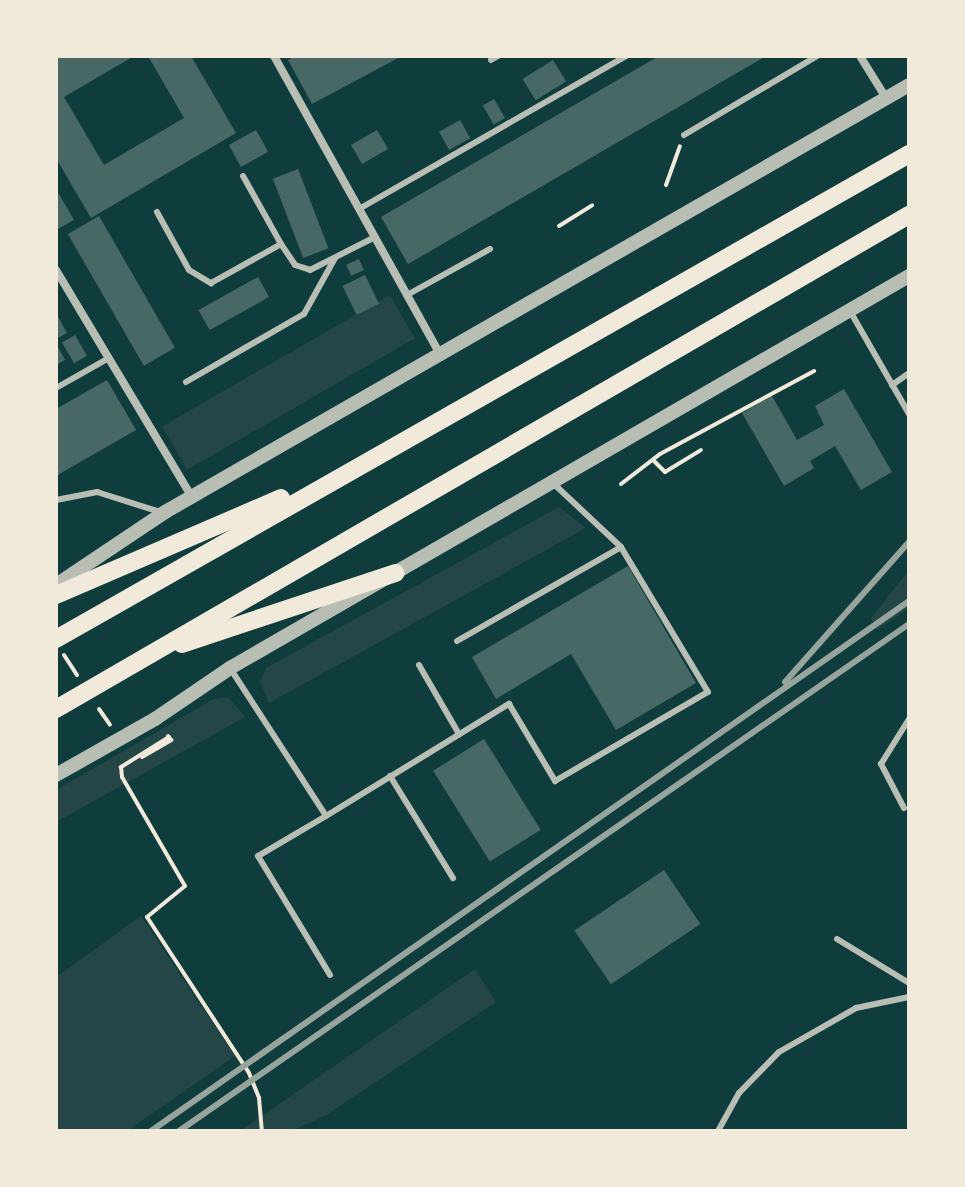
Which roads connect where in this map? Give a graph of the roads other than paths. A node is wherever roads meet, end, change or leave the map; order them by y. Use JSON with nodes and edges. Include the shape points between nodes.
{"nodes":[{"id":1,"x":274,"y":56,"type":"edge"},
{"id":2,"x":498,"y":56,"type":"edge"},
{"id":3,"x":626,"y":56,"type":"edge"},
{"id":4,"x":817,"y":56,"type":"edge"},
{"id":5,"x":860,"y":56,"type":"edge"},
{"id":6,"x":491,"y":60,"type":"dead end"},
{"id":7,"x":909,"y":85,"type":"edge"},
{"id":8,"x":886,"y":98,"type":"junction"},
{"id":9,"x":684,"y":135,"type":"road end"},
{"id":10,"x":909,"y":154,"type":"edge"},
{"id":11,"x":243,"y":176,"type":"dead end"},
{"id":12,"x":359,"y":209,"type":"junction"},
{"id":13,"x":157,"y":212,"type":"dead end"},
{"id":14,"x":909,"y":215,"type":"edge"},
{"id":15,"x":375,"y":237,"type":"junction"},
{"id":16,"x":281,"y":244,"type":"junction"},
{"id":17,"x":490,"y":249,"type":"dead end"},
{"id":18,"x":335,"y":258,"type":"junction"},
{"id":19,"x":58,"y":276,"type":"edge"},
{"id":20,"x":909,"y":276,"type":"edge"},
{"id":21,"x":407,"y":295,"type":"junction"},
{"id":22,"x":850,"y":311,"type":"junction"},
{"id":23,"x":440,"y":354,"type":"junction"},
{"id":24,"x":109,"y":358,"type":"junction"},
{"id":25,"x":909,"y":373,"type":"edge"},
{"id":26,"x":186,"y":382,"type":"dead end"},
{"id":27,"x":892,"y":385,"type":"junction"},
{"id":28,"x":56,"y":388,"type":"edge"},
{"id":29,"x":909,"y":414,"type":"edge"},
{"id":30,"x":357,"y":465,"type":"junction"},
{"id":31,"x":554,"y":483,"type":"junction"},
{"id":32,"x":192,"y":497,"type":"junction"},
{"id":33,"x":56,"y":500,"type":"edge"},
{"id":34,"x":165,"y":512,"type":"junction"},
{"id":35,"x":621,"y":547,"type":"junction"},
{"id":36,"x":395,"y":573,"type":"junction"},
{"id":37,"x":56,"y":585,"type":"edge"},
{"id":38,"x":56,"y":595,"type":"edge"},
{"id":39,"x":56,"y":639,"type":"edge"},
{"id":40,"x":457,"y":641,"type":"dead end"},
{"id":41,"x":146,"y":657,"type":"junction"},
{"id":42,"x":419,"y":665,"type":"dead end"},
{"id":43,"x":230,"y":668,"type":"junction"},
{"id":44,"x":56,"y":709,"type":"edge"},
{"id":45,"x":909,"y":719,"type":"edge"},
{"id":46,"x":459,"y":734,"type":"junction"},
{"id":47,"x":56,"y":775,"type":"edge"},
{"id":48,"x":390,"y":776,"type":"junction"},
{"id":49,"x":904,"y":808,"type":"dead end"},
{"id":50,"x":326,"y":816,"type":"junction"},
{"id":51,"x":453,"y":878,"type":"dead end"},
{"id":52,"x":837,"y":939,"type":"dead end"},
{"id":53,"x":330,"y":975,"type":"dead end"},
{"id":54,"x":909,"y":983,"type":"edge"},
{"id":55,"x":909,"y":997,"type":"edge"},
{"id":56,"x":718,"y":1131,"type":"edge"}],
"edges":[{"from":1,"to":12,"type":"street"},
{"from":2,"to":6,"type":"lane"},
{"from":3,"to":12,"type":"lane"},
{"from":4,"to":9,"type":"lane"},
{"from":5,"to":8,"type":"street"},
{"from":7,"to":8,"type":"street"},
{"from":8,"to":23,"type":"street"},
{"from":10,"to":30,"type":"highway"},
{"from":11,"to":16,"type":"lane"},
{"from":12,"to":15,"type":"street"},
{"from":13,"to":16,"type":"lane","via":[[189,270],[211,283]]},
{"from":14,"to":41,"type":"highway"},
{"from":15,"to":18,"type":"lane"},
{"from":15,"to":21,"type":"street"},
{"from":16,"to":18,"type":"lane","via":[[295,265],[310,270]]},
{"from":17,"to":21,"type":"lane"},
{"from":18,"to":26,"type":"lane","via":[[304,314]]},
{"from":19,"to":24,"type":"street"},
{"from":20,"to":22,"type":"street"},
{"from":21,"to":23,"type":"street"},
{"from":22,"to":27,"type":"lane"},
{"from":22,"to":31,"type":"street"},
{"from":23,"to":32,"type":"street"},
{"from":24,"to":28,"type":"lane"},
{"from":24,"to":32,"type":"street"},
{"from":25,"to":27,"type":"lane"},
{"from":27,"to":29,"type":"lane"},
{"from":30,"to":38,"type":"highway"},
{"from":30,"to":39,"type":"highway"},
{"from":31,"to":35,"type":"lane"},
{"from":31,"to":36,"type":"street"},
{"from":32,"to":34,"type":"street"},
{"from":33,"to":34,"type":"lane","via":[[97,492]]},
{"from":34,"to":37,"type":"street"},
{"from":35,"to":40,"type":"lane"},
{"from":35,"to":46,"type":"lane","via":[[708,692],[555,781],[509,704]]},
{"from":36,"to":41,"type":"highway"},
{"from":36,"to":43,"type":"street"},
{"from":41,"to":44,"type":"highway"},
{"from":42,"to":46,"type":"lane"},
{"from":43,"to":47,"type":"street"},
{"from":43,"to":50,"type":"lane"},
{"from":45,"to":49,"type":"lane","via":[[881,764]]},
{"from":46,"to":48,"type":"lane"},
{"from":48,"to":50,"type":"lane"},
{"from":48,"to":51,"type":"lane"},
{"from":50,"to":53,"type":"lane","via":[[258,856]]},
{"from":52,"to":54,"type":"lane"},
{"from":55,"to":56,"type":"lane","via":[[856,1008],[779,1052],[739,1093]]}]}
